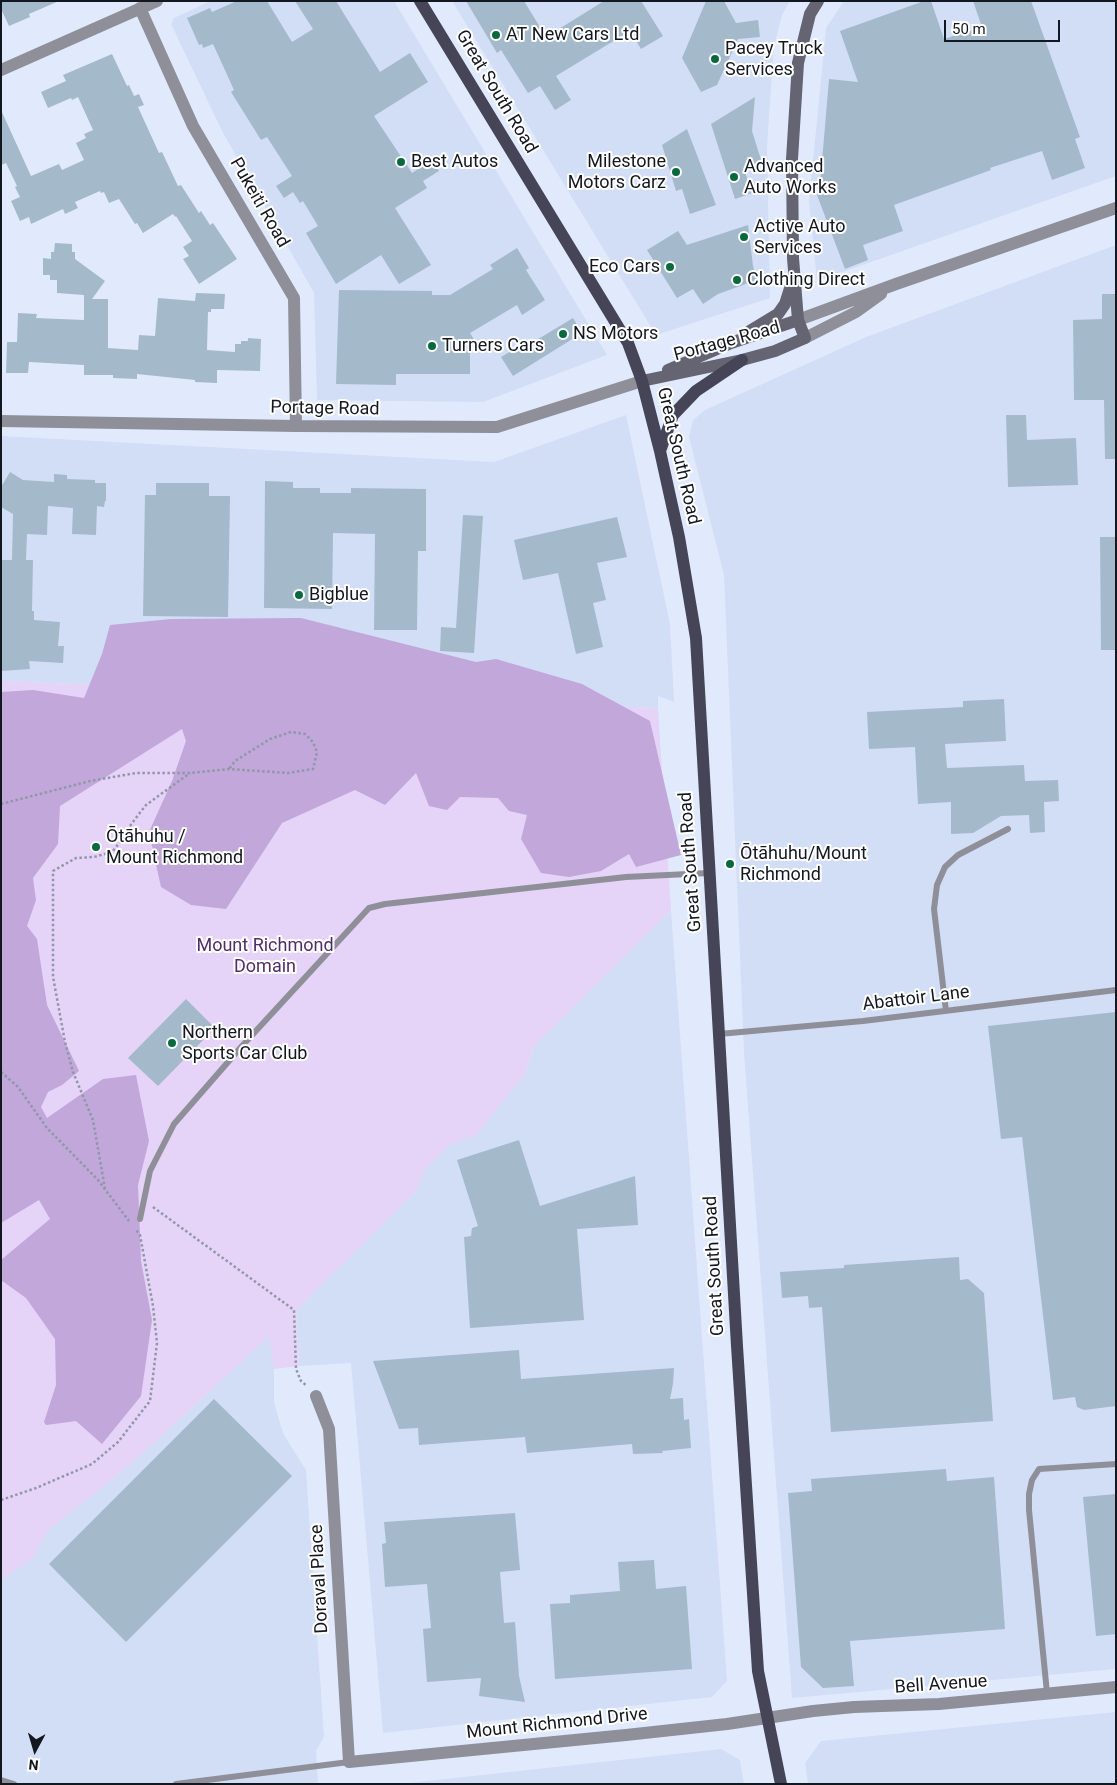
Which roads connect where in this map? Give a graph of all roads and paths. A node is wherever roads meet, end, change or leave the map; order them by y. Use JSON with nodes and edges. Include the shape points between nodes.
{"nodes":[{"id":1,"x":156,"y":1,"type":"edge"},
{"id":2,"x":420,"y":1,"type":"edge"},
{"id":3,"x":818,"y":1,"type":"edge"},
{"id":4,"x":140,"y":8,"type":"junction"},
{"id":5,"x":1,"y":70,"type":"edge"},
{"id":6,"x":1116,"y":208,"type":"edge"},
{"id":7,"x":795,"y":273,"type":"junction"},
{"id":8,"x":896,"y":284,"type":"junction"},
{"id":9,"x":798,"y":320,"type":"junction"},
{"id":10,"x":805,"y":338,"type":"junction"},
{"id":11,"x":731,"y":343,"type":"junction"},
{"id":12,"x":742,"y":360,"type":"junction"},
{"id":13,"x":642,"y":382,"type":"junction"},
{"id":14,"x":1,"y":421,"type":"edge"},
{"id":15,"x":296,"y":426,"type":"junction"},
{"id":16,"x":660,"y":451,"type":"junction"},
{"id":17,"x":229,"y":769,"type":"junction"},
{"id":18,"x":190,"y":773,"type":"junction"},
{"id":19,"x":1,"y":804,"type":"edge"},
{"id":20,"x":1008,"y":829,"type":"dead end"},
{"id":21,"x":709,"y":872,"type":"junction"},
{"id":22,"x":1116,"y":990,"type":"edge"},
{"id":23,"x":946,"y":1011,"type":"junction"},
{"id":24,"x":719,"y":1034,"type":"junction"},
{"id":25,"x":1,"y":1072,"type":"edge"},
{"id":26,"x":105,"y":1190,"type":"junction"},
{"id":27,"x":144,"y":1201,"type":"junction"},
{"id":28,"x":140,"y":1220,"type":"dead end"},
{"id":29,"x":129,"y":1222,"type":"dead end"},
{"id":30,"x":135,"y":1228,"type":"dead end"},
{"id":31,"x":316,"y":1396,"type":"joint"},
{"id":32,"x":1116,"y":1464,"type":"edge"},
{"id":33,"x":1,"y":1500,"type":"edge"},
{"id":34,"x":1116,"y":1686,"type":"edge"},
{"id":35,"x":1047,"y":1694,"type":"junction"},
{"id":36,"x":768,"y":1717,"type":"junction"},
{"id":37,"x":349,"y":1762,"type":"junction"},
{"id":38,"x":1,"y":1780,"type":"edge"},
{"id":39,"x":14,"y":1784,"type":"edge"},
{"id":40,"x":176,"y":1784,"type":"edge"},
{"id":41,"x":781,"y":1784,"type":"edge"}],
"edges":[{"from":1,"to":4,"type":"street"},
{"from":2,"to":13,"type":"main road","name":"Great South Road","via":[[628,343]]},
{"from":3,"to":7,"type":"main road","via":[[810,14],[798,63],[792,187]]},
{"from":4,"to":5,"type":"street"},
{"from":4,"to":15,"type":"street","name":"Pukeiti Road","via":[[193,126],[294,298]]},
{"from":6,"to":8,"type":"street","name":"Portage Road"},
{"from":7,"to":9,"type":"main road"},
{"from":7,"to":11,"type":"main road","via":[[785,304],[778,314]]},
{"from":8,"to":9,"type":"street","name":"Portage Road"},
{"from":8,"to":10,"type":"street","name":"Portage Road","via":[[856,312]]},
{"from":9,"to":10,"type":"main road"},
{"from":9,"to":11,"type":"main road","name":"Portage Road"},
{"from":10,"to":12,"type":"main road","name":"Portage Road"},
{"from":11,"to":13,"type":"main road","name":"Portage Road"},
{"from":12,"to":13,"type":"main road","name":"Portage Road"},
{"from":12,"to":16,"type":"main road","via":[[696,391],[673,415]]},
{"from":13,"to":15,"type":"street","name":"Portage Road","via":[[498,426]]},
{"from":13,"to":16,"type":"main road","name":"Great South Road"},
{"from":14,"to":15,"type":"street","name":"Portage Road"},
{"from":16,"to":21,"type":"main road","name":"Great South Road","via":[[696,638]]},
{"from":17,"to":17,"type":"path","via":[[288,773],[313,769],[318,752],[305,734],[291,732],[270,739],[235,761]]},
{"from":17,"to":18,"type":"path"},
{"from":18,"to":19,"type":"path","via":[[127,774]]},
{"from":18,"to":26,"type":"path","via":[[146,804],[112,852],[76,858],[53,871],[54,977],[73,1072],[93,1120]]},
{"from":20,"to":23,"type":"lane","via":[[958,855],[945,867],[937,885],[934,909]]},
{"from":21,"to":24,"type":"main road","name":"Great South Road"},
{"from":21,"to":27,"type":"lane","via":[[616,878],[369,908],[174,1124],[150,1172]]},
{"from":22,"to":23,"type":"lane","name":"Abattoir Lane"},
{"from":23,"to":24,"type":"lane","name":"Abattoir Lane"},
{"from":24,"to":36,"type":"main road","name":"Great South Road","via":[[758,1671]]},
{"from":25,"to":26,"type":"path","via":[[18,1087],[47,1128]]},
{"from":26,"to":29,"type":"path"},
{"from":27,"to":28,"type":"lane"},
{"from":27,"to":31,"type":"path","via":[[294,1310],[296,1369]]},
{"from":30,"to":33,"type":"path","via":[[140,1235],[157,1343],[150,1401],[118,1442],[92,1464]]},
{"from":31,"to":37,"type":"street","name":"Doraval Place","via":[[329,1429]]},
{"from":32,"to":35,"type":"lane","via":[[1039,1468],[1032,1480],[1029,1510]]},
{"from":34,"to":35,"type":"street","name":"Bell Avenue"},
{"from":35,"to":36,"type":"street","name":"Bell Avenue","via":[[939,1704],[854,1707]]},
{"from":36,"to":37,"type":"street","name":"Mount Richmond Drive","via":[[617,1736]]},
{"from":36,"to":41,"type":"main road","name":"Great South Road"},
{"from":37,"to":40,"type":"lane"},
{"from":38,"to":39,"type":"lane"}]}
